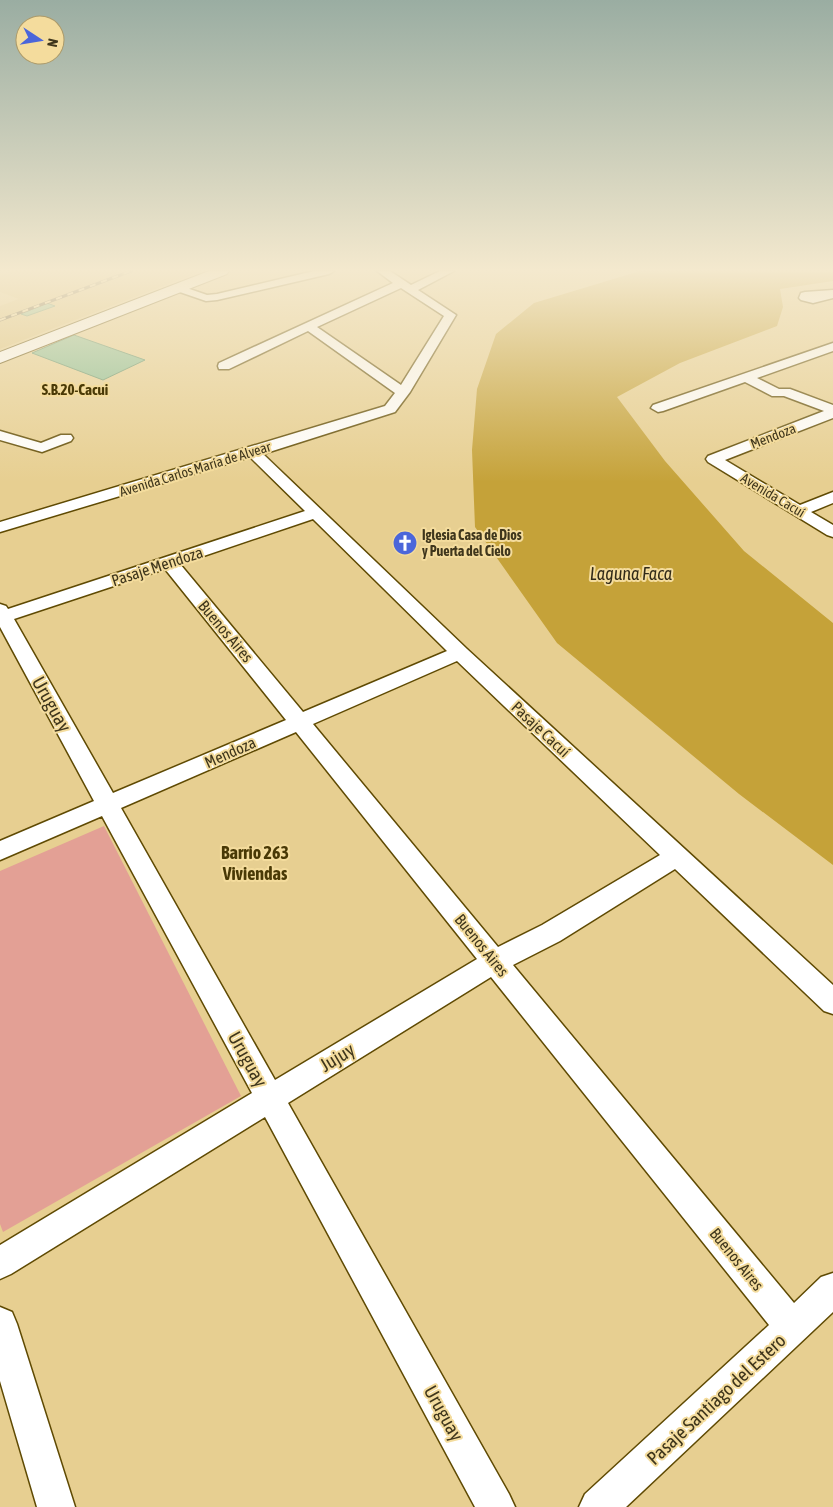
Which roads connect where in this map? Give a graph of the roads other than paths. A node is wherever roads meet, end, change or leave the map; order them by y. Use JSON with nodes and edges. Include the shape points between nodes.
{"nodes":[{"id":1,"x":32,"y":341,"type":"edge"},
{"id":2,"x":36,"y":341,"type":"edge"},
{"id":3,"x":276,"y":341,"type":"edge"},
{"id":4,"x":330,"y":341,"type":"edge"},
{"id":5,"x":434,"y":341,"type":"edge"},
{"id":6,"x":833,"y":347,"type":"edge"},
{"id":7,"x":0,"y":352,"type":"edge"},
{"id":8,"x":0,"y":358,"type":"edge"},
{"id":9,"x":224,"y":366,"type":"dead end"},
{"id":10,"x":745,"y":377,"type":"junction"},
{"id":11,"x":403,"y":392,"type":"junction"},
{"id":12,"x":658,"y":408,"type":"dead end"},
{"id":13,"x":833,"y":411,"type":"edge"},
{"id":14,"x":1,"y":437,"type":"edge"},
{"id":15,"x":66,"y":438,"type":"dead end"},
{"id":16,"x":253,"y":452,"type":"junction"},
{"id":17,"x":713,"y":459,"type":"joint"},
{"id":18,"x":833,"y":497,"type":"edge"},
{"id":19,"x":800,"y":511,"type":"junction"},
{"id":20,"x":315,"y":513,"type":"junction"},
{"id":21,"x":0,"y":527,"type":"edge"},
{"id":22,"x":833,"y":532,"type":"edge"},
{"id":23,"x":169,"y":562,"type":"junction"},
{"id":24,"x":1,"y":615,"type":"edge"},
{"id":25,"x":460,"y":653,"type":"junction"},
{"id":26,"x":301,"y":721,"type":"junction"},
{"id":27,"x":108,"y":806,"type":"junction"},
{"id":28,"x":0,"y":851,"type":"edge"},
{"id":29,"x":677,"y":856,"type":"junction"},
{"id":30,"x":495,"y":961,"type":"junction"},
{"id":31,"x":833,"y":1002,"type":"edge"},
{"id":32,"x":270,"y":1098,"type":"junction"},
{"id":33,"x":0,"y":1263,"type":"edge"},
{"id":34,"x":833,"y":1289,"type":"edge"},
{"id":35,"x":0,"y":1324,"type":"edge"},
{"id":36,"x":793,"y":1328,"type":"junction"},
{"id":37,"x":56,"y":1507,"type":"edge"},
{"id":38,"x":496,"y":1507,"type":"edge"},
{"id":39,"x":598,"y":1507,"type":"edge"}],
"edges":[{"from":1,"to":7,"type":"main road"},
{"from":2,"to":8,"type":"main road"},
{"from":3,"to":9,"type":"street"},
{"from":4,"to":11,"type":"street"},
{"from":5,"to":11,"type":"street"},
{"from":6,"to":10,"type":"street"},
{"from":10,"to":12,"type":"street"},
{"from":10,"to":13,"type":"street","via":[[777,393],[785,392]]},
{"from":11,"to":16,"type":"street","name":"Avenida Carlos María de Alvear","via":[[390,409]]},
{"from":13,"to":17,"type":"street","name":"Mendoza"},
{"from":14,"to":15,"type":"street","via":[[42,448]]},
{"from":16,"to":20,"type":"street","name":"Pasaje Cacuí"},
{"from":16,"to":21,"type":"street","name":"Avenida Carlos María de Alvear"},
{"from":17,"to":19,"type":"street","name":"Avenida Cacuí"},
{"from":18,"to":19,"type":"street"},
{"from":19,"to":22,"type":"street","name":"Avenida Cacuí"},
{"from":20,"to":23,"type":"street","name":"Pasaje Mendoza"},
{"from":20,"to":25,"type":"street","name":"Pasaje Cacuí"},
{"from":23,"to":24,"type":"street","name":"Pasaje Mendoza"},
{"from":23,"to":26,"type":"street","name":"Buenos Aires"},
{"from":24,"to":27,"type":"street","name":"Uruguay"},
{"from":25,"to":26,"type":"street","name":"Mendoza"},
{"from":25,"to":29,"type":"street","name":"Pasaje Cacuí"},
{"from":26,"to":27,"type":"street","name":"Mendoza"},
{"from":26,"to":30,"type":"street","name":"Buenos Aires"},
{"from":27,"to":28,"type":"street","name":"Mendoza"},
{"from":27,"to":32,"type":"street","name":"Uruguay"},
{"from":29,"to":30,"type":"street","name":"Jujuy","via":[[551,933]]},
{"from":29,"to":31,"type":"street","name":"Pasaje Cacuí"},
{"from":30,"to":32,"type":"street","name":"Jujuy"},
{"from":30,"to":36,"type":"street","name":"Buenos Aires"},
{"from":32,"to":33,"type":"street","name":"Jujuy"},
{"from":32,"to":38,"type":"street","name":"Uruguay"},
{"from":34,"to":36,"type":"street","name":"Pasaje Santiago del Estero"},
{"from":35,"to":37,"type":"street"},
{"from":36,"to":39,"type":"street","name":"Pasaje Santiago del Estero"}]}
